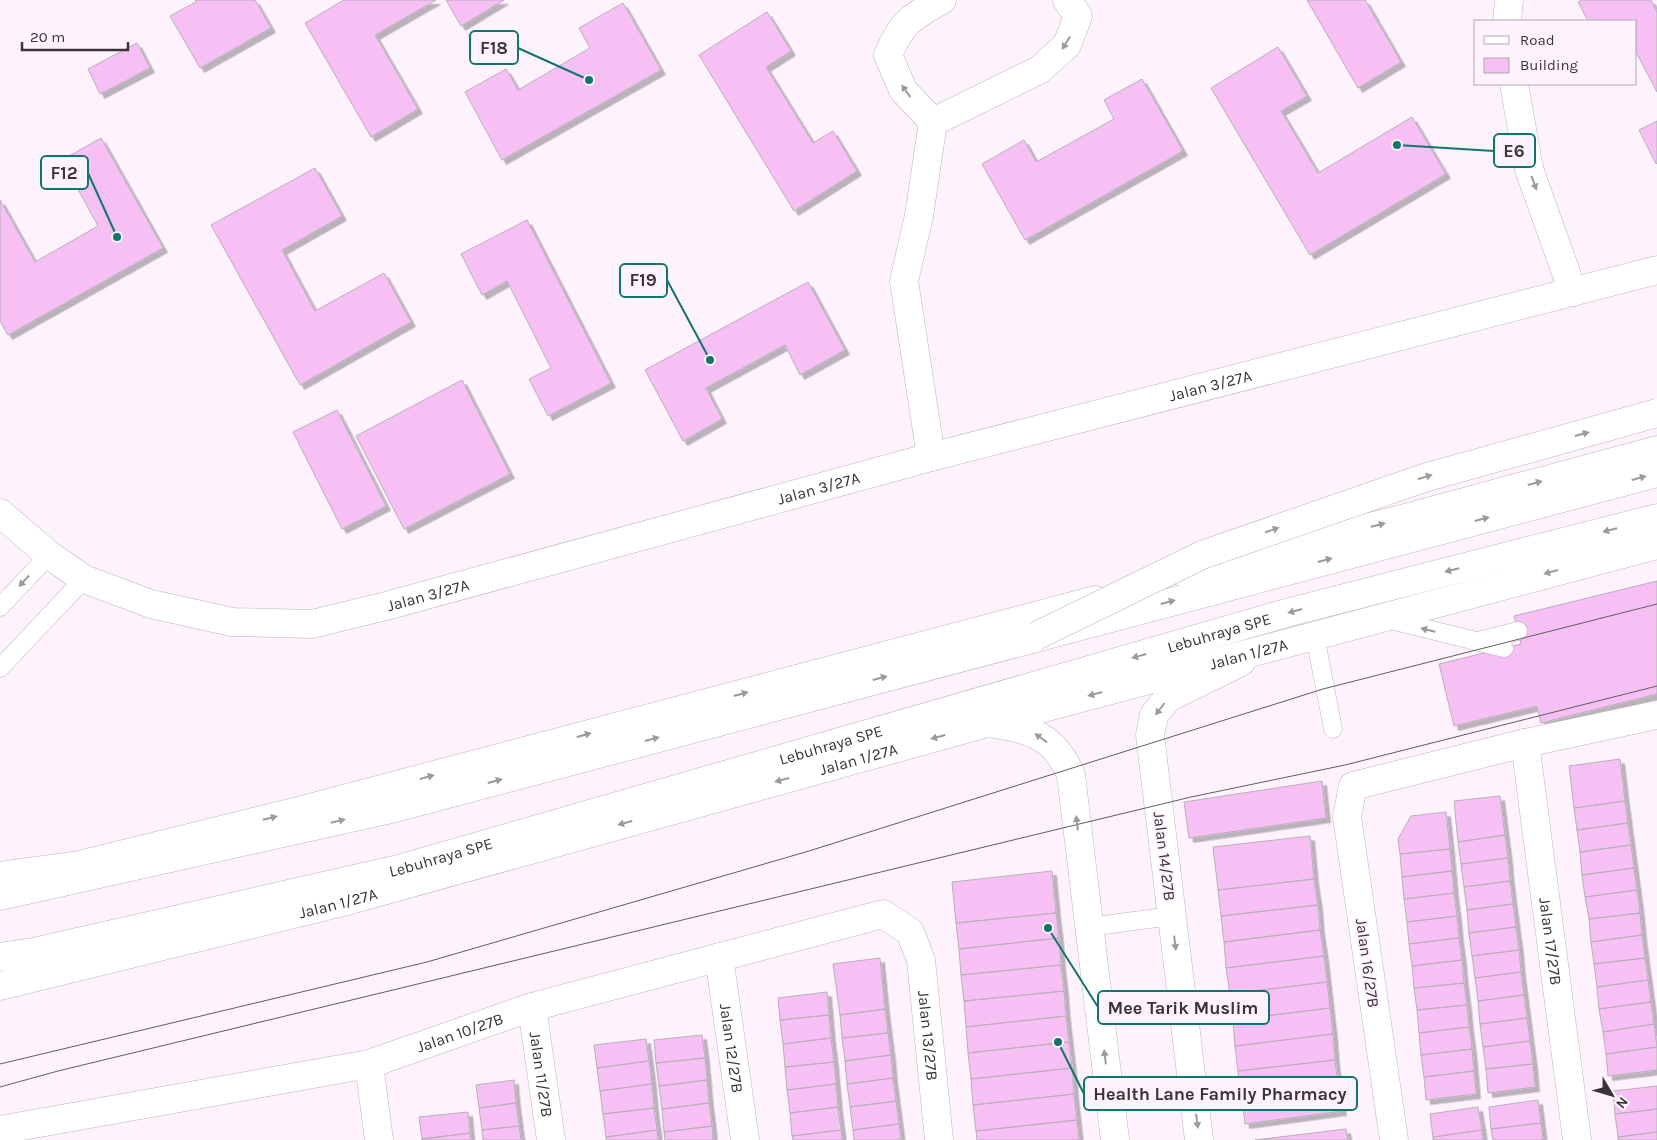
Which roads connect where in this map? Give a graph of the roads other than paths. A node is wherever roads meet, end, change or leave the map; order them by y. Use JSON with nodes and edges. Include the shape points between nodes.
{"nodes":[{"id":1,"x":942,"y":0,"type":"edge"},
{"id":2,"x":1068,"y":0,"type":"edge"},
{"id":3,"x":1509,"y":0,"type":"edge"},
{"id":4,"x":1507,"y":20,"type":"edge"},
{"id":5,"x":1514,"y":85,"type":"edge"},
{"id":6,"x":934,"y":122,"type":"junction"},
{"id":7,"x":1657,"y":270,"type":"edge"},
{"id":8,"x":1573,"y":292,"type":"junction"},
{"id":9,"x":1657,"y":413,"type":"edge"},
{"id":10,"x":931,"y":456,"type":"junction"},
{"id":11,"x":1656,"y":456,"type":"edge"},
{"id":12,"x":0,"y":513,"type":"edge"},
{"id":13,"x":1657,"y":518,"type":"edge"},
{"id":14,"x":1657,"y":545,"type":"edge"},
{"id":15,"x":48,"y":555,"type":"junction"},
{"id":16,"x":84,"y":579,"type":"junction"},
{"id":17,"x":0,"y":607,"type":"edge"},
{"id":18,"x":1379,"y":617,"type":"junction"},
{"id":19,"x":1518,"y":631,"type":"dead end"},
{"id":20,"x":1036,"y":636,"type":"junction"},
{"id":21,"x":1315,"y":636,"type":"junction"},
{"id":22,"x":1475,"y":641,"type":"junction"},
{"id":23,"x":1278,"y":644,"type":"junction"},
{"id":24,"x":1504,"y":648,"type":"dead end"},
{"id":25,"x":0,"y":668,"type":"edge"},
{"id":26,"x":1657,"y":714,"type":"edge"},
{"id":27,"x":987,"y":723,"type":"junction"},
{"id":28,"x":1333,"y":729,"type":"dead end"},
{"id":29,"x":1525,"y":743,"type":"junction"},
{"id":30,"x":0,"y":876,"type":"edge"},
{"id":31,"x":0,"y":896,"type":"edge"},
{"id":32,"x":1172,"y":916,"type":"junction"},
{"id":33,"x":1090,"y":926,"type":"junction"},
{"id":34,"x":910,"y":932,"type":"joint"},
{"id":35,"x":0,"y":957,"type":"edge"},
{"id":36,"x":719,"y":958,"type":"junction"},
{"id":37,"x":0,"y":986,"type":"edge"},
{"id":38,"x":532,"y":1007,"type":"junction"},
{"id":39,"x":369,"y":1064,"type":"junction"},
{"id":40,"x":0,"y":1130,"type":"edge"},
{"id":41,"x":379,"y":1140,"type":"edge"},
{"id":42,"x":551,"y":1140,"type":"edge"},
{"id":43,"x":745,"y":1140,"type":"edge"},
{"id":44,"x":939,"y":1140,"type":"edge"},
{"id":45,"x":1115,"y":1140,"type":"edge"},
{"id":46,"x":1199,"y":1140,"type":"edge"},
{"id":47,"x":1394,"y":1140,"type":"edge"},
{"id":48,"x":1577,"y":1140,"type":"edge"}],
"edges":[{"from":6,"to":1,"type":"main road","one_way":true,"via":[[903,90],[888,55],[898,31],[914,16]]},
{"from":2,"to":6,"type":"main road","one_way":true,"via":[[1078,16],[1067,46],[1039,70]]},
{"from":3,"to":4,"type":"main road"},
{"from":5,"to":8,"type":"main road","one_way":true,"via":[[1529,169]]},
{"from":6,"to":10,"type":"main road","via":[[919,216],[904,281]]},
{"from":7,"to":8,"type":"main road","name":"Jalan 3/27A"},
{"from":8,"to":10,"type":"main road","name":"Jalan 3/27A"},
{"from":20,"to":9,"type":"main road","one_way":true,"bridge":true,"via":[[1202,554],[1424,478]]},
{"from":10,"to":16,"type":"main road","name":"Jalan 3/27A","via":[[312,624],[232,622],[151,604]]},
{"from":20,"to":11,"type":"main road","one_way":true,"bridge":true},
{"from":30,"to":11,"type":"main road","one_way":true,"via":[[79,865],[302,810],[1145,586],[1189,571]]},
{"from":12,"to":15,"type":"main road","name":"Jalan 3/27A"},
{"from":13,"to":35,"type":"main road","name":"Lebuhraya SPE","one_way":true,"via":[[1290,612],[399,869]]},
{"from":14,"to":18,"type":"main road","name":"Jalan 1/27A","one_way":true},
{"from":15,"to":16,"type":"main road","name":"Jalan 3/27A"},
{"from":15,"to":17,"type":"lane","one_way":true},
{"from":16,"to":25,"type":"lane"},
{"from":18,"to":21,"type":"main road","name":"Jalan 1/27A"},
{"from":22,"to":18,"type":"lane","one_way":true},
{"from":19,"to":22,"type":"lane"},
{"from":31,"to":20,"type":"main road","one_way":true,"via":[[395,808]]},
{"from":21,"to":23,"type":"main road","name":"Jalan 1/27A"},
{"from":21,"to":28,"type":"lane"},
{"from":22,"to":24,"type":"lane"},
{"from":23,"to":27,"type":"main road","name":"Jalan 1/27A","one_way":true},
{"from":23,"to":32,"type":"main road","name":"Jalan 14/27B","one_way":true,"via":[[1168,698],[1154,715],[1150,735]]},
{"from":26,"to":29,"type":"main road"},
{"from":33,"to":27,"type":"main road","one_way":true,"via":[[1071,774],[1064,758],[1040,735],[1023,728]]},
{"from":27,"to":37,"type":"main road","name":"Jalan 1/27A","one_way":true,"via":[[343,902]]},
{"from":29,"to":47,"type":"main road","name":"Jalan 16/27B","via":[[1353,786],[1347,817]]},
{"from":29,"to":48,"type":"main road","name":"Jalan 17/27B"},
{"from":32,"to":33,"type":"lane"},
{"from":32,"to":46,"type":"main road","name":"Jalan 14/27B","one_way":true},
{"from":45,"to":33,"type":"main road","one_way":true},
{"from":34,"to":36,"type":"main road","name":"Jalan 10/27B","via":[[882,914]]},
{"from":34,"to":44,"type":"main road","name":"Jalan 13/27B","via":[[921,960]]},
{"from":36,"to":38,"type":"main road","name":"Jalan 10/27B"},
{"from":36,"to":43,"type":"main road","name":"Jalan 12/27B"},
{"from":38,"to":39,"type":"main road","name":"Jalan 10/27B"},
{"from":38,"to":42,"type":"main road","name":"Jalan 11/27B"},
{"from":39,"to":40,"type":"main road","name":"Jalan 10/27B"},
{"from":39,"to":41,"type":"main road"}]}
